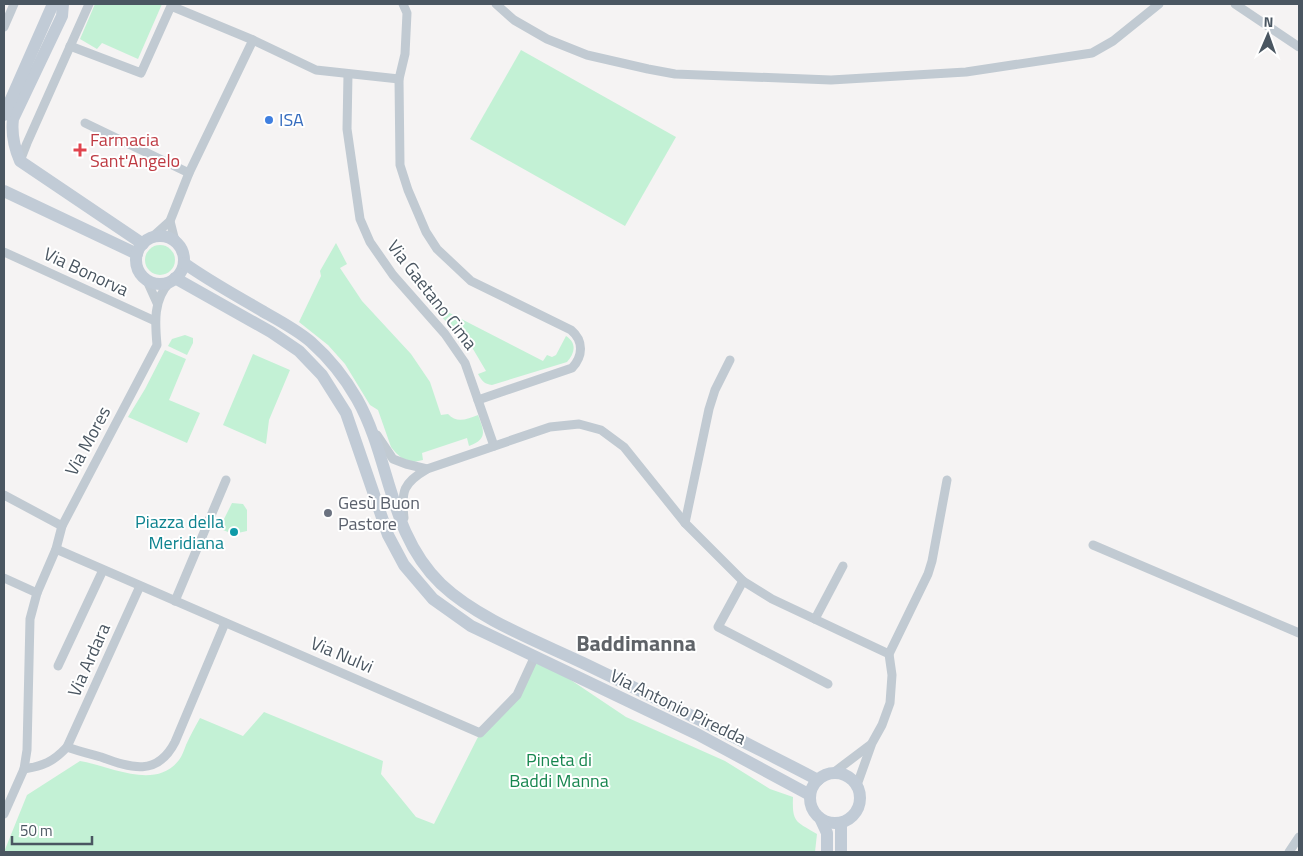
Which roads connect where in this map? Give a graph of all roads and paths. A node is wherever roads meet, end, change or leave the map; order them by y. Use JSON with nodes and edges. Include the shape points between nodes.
{"nodes":[{"id":1,"x":14,"y":4,"type":"edge"},
{"id":2,"x":53,"y":4,"type":"edge"},
{"id":3,"x":63,"y":4,"type":"edge"},
{"id":4,"x":89,"y":4,"type":"edge"},
{"id":5,"x":403,"y":4,"type":"edge"},
{"id":6,"x":496,"y":4,"type":"edge"},
{"id":7,"x":1159,"y":4,"type":"edge"},
{"id":8,"x":1235,"y":4,"type":"edge"},
{"id":9,"x":4,"y":23,"type":"edge"},
{"id":10,"x":253,"y":40,"type":"junction"},
{"id":11,"x":70,"y":46,"type":"junction"},
{"id":12,"x":1299,"y":47,"type":"edge"},
{"id":13,"x":348,"y":74,"type":"junction"},
{"id":14,"x":399,"y":79,"type":"junction"},
{"id":15,"x":4,"y":115,"type":"edge"},
{"id":16,"x":85,"y":122,"type":"dead end"},
{"id":17,"x":20,"y":161,"type":"junction"},
{"id":18,"x":189,"y":173,"type":"junction"},
{"id":19,"x":4,"y":191,"type":"edge"},
{"id":20,"x":170,"y":221,"type":"junction"},
{"id":21,"x":143,"y":246,"type":"junction"},
{"id":22,"x":180,"y":247,"type":"junction"},
{"id":23,"x":4,"y":252,"type":"edge"},
{"id":24,"x":184,"y":263,"type":"junction"},
{"id":25,"x":144,"y":277,"type":"junction"},
{"id":26,"x":173,"y":280,"type":"junction"},
{"id":27,"x":157,"y":303,"type":"junction"},
{"id":28,"x":155,"y":321,"type":"junction"},
{"id":29,"x":730,"y":360,"type":"dead end"},
{"id":30,"x":478,"y":400,"type":"junction"},
{"id":31,"x":367,"y":420,"type":"junction"},
{"id":32,"x":494,"y":446,"type":"junction"},
{"id":33,"x":427,"y":469,"type":"junction"},
{"id":34,"x":226,"y":480,"type":"dead end"},
{"id":35,"x":947,"y":480,"type":"dead end"},
{"id":36,"x":4,"y":495,"type":"edge"},
{"id":37,"x":685,"y":524,"type":"junction"},
{"id":38,"x":62,"y":526,"type":"junction"},
{"id":39,"x":406,"y":535,"type":"junction"},
{"id":40,"x":1093,"y":545,"type":"dead end"},
{"id":41,"x":56,"y":549,"type":"junction"},
{"id":42,"x":842,"y":566,"type":"dead end"},
{"id":43,"x":103,"y":570,"type":"junction"},
{"id":44,"x":4,"y":578,"type":"edge"},
{"id":45,"x":743,"y":581,"type":"junction"},
{"id":46,"x":140,"y":586,"type":"junction"},
{"id":47,"x":37,"y":593,"type":"junction"},
{"id":48,"x":175,"y":601,"type":"junction"},
{"id":49,"x":815,"y":619,"type":"junction"},
{"id":50,"x":225,"y":623,"type":"junction"},
{"id":51,"x":1299,"y":633,"type":"edge"},
{"id":52,"x":889,"y":654,"type":"junction"},
{"id":53,"x":535,"y":656,"type":"junction"},
{"id":54,"x":58,"y":666,"type":"dead end"},
{"id":55,"x":828,"y":684,"type":"dead end"},
{"id":56,"x":872,"y":743,"type":"junction"},
{"id":57,"x":67,"y":747,"type":"junction"},
{"id":58,"x":24,"y":769,"type":"junction"},
{"id":59,"x":833,"y":773,"type":"junction"},
{"id":60,"x":818,"y":780,"type":"junction"},
{"id":61,"x":857,"y":785,"type":"junction"},
{"id":62,"x":810,"y":795,"type":"junction"},
{"id":63,"x":4,"y":814,"type":"edge"},
{"id":64,"x":821,"y":820,"type":"junction"},
{"id":65,"x":841,"y":823,"type":"junction"},
{"id":66,"x":1299,"y":837,"type":"edge"},
{"id":67,"x":827,"y":852,"type":"edge"},
{"id":68,"x":841,"y":852,"type":"edge"},
{"id":69,"x":1289,"y":852,"type":"edge"}],
"edges":[{"from":1,"to":9,"type":"street"},
{"from":2,"to":15,"type":"street"},
{"from":3,"to":17,"type":"street","via":[[62,16],[14,119],[12,132]]},
{"from":4,"to":11,"type":"street"},
{"from":5,"to":14,"type":"street","via":[[407,12],[406,54]]},
{"from":6,"to":7,"type":"street","via":[[514,20],[587,55],[675,74],[831,80],[966,72],[1092,53],[1113,41]]},
{"from":8,"to":12,"type":"street"},
{"from":10,"to":11,"type":"street","via":[[171,6],[141,73]]},
{"from":10,"to":13,"type":"street","via":[[316,70]]},
{"from":10,"to":18,"type":"street"},
{"from":11,"to":17,"type":"street"},
{"from":13,"to":14,"type":"street"},
{"from":13,"to":30,"type":"street","name":"Via Gaetano Cima","via":[[346,129],[360,218],[370,242],[393,275],[465,363]]},
{"from":14,"to":30,"type":"street","via":[[400,165],[415,210],[437,249],[471,281],[571,330],[580,340],[581,353],[572,368]]},
{"from":16,"to":18,"type":"street"},
{"from":17,"to":21,"type":"street"},
{"from":18,"to":20,"type":"street"},
{"from":19,"to":21,"type":"street"},
{"from":20,"to":21,"type":"street"},
{"from":20,"to":22,"type":"street"},
{"from":21,"to":22,"type":"street","via":[[156,237],[169,238]]},
{"from":21,"to":25,"type":"street","via":[[137,267]]},
{"from":22,"to":24,"type":"street"},
{"from":23,"to":28,"type":"street","name":"Via Bonorva"},
{"from":24,"to":26,"type":"street"},
{"from":24,"to":31,"type":"street","name":"Via Antonio Piredda","via":[[311,342],[346,382]]},
{"from":25,"to":26,"type":"street","via":[[156,284]]},
{"from":25,"to":27,"type":"street"},
{"from":26,"to":27,"type":"street","name":"Via Mores"},
{"from":26,"to":53,"type":"street","name":"Via Antonio Piredda","via":[[271,332],[305,357],[322,375],[346,412],[388,535],[404,565],[433,598],[471,626]]},
{"from":27,"to":28,"type":"street","name":"Via Mores"},
{"from":28,"to":38,"type":"street","name":"Via Mores","via":[[157,345]]},
{"from":29,"to":37,"type":"street","via":[[709,409]]},
{"from":30,"to":32,"type":"street","name":"Via Gaetano Cima"},
{"from":31,"to":33,"type":"street","via":[[393,459]]},
{"from":31,"to":39,"type":"street","name":"Via Antonio Piredda"},
{"from":32,"to":33,"type":"street"},
{"from":32,"to":37,"type":"street","via":[[550,428],[579,424],[601,430],[624,447]]},
{"from":33,"to":39,"type":"street","via":[[412,478],[403,491]]},
{"from":34,"to":48,"type":"street"},
{"from":35,"to":52,"type":"street","via":[[928,574]]},
{"from":36,"to":38,"type":"street"},
{"from":37,"to":45,"type":"street"},
{"from":38,"to":41,"type":"street","name":"Via Mores"},
{"from":39,"to":60,"type":"street","name":"Via Antonio Piredda","via":[[422,564],[442,585],[477,612],[686,712]]},
{"from":40,"to":51,"type":"street"},
{"from":41,"to":43,"type":"street","name":"Via Nulvi"},
{"from":41,"to":47,"type":"street","name":"Via Mores"},
{"from":42,"to":49,"type":"street"},
{"from":43,"to":46,"type":"street","name":"Via Nulvi"},
{"from":43,"to":54,"type":"street"},
{"from":44,"to":47,"type":"street"},
{"from":45,"to":49,"type":"street"},
{"from":45,"to":55,"type":"street","via":[[718,627]]},
{"from":46,"to":48,"type":"street","name":"Via Nulvi"},
{"from":46,"to":57,"type":"street","name":"Via Ardara"},
{"from":47,"to":58,"type":"street","name":"Via Mores","via":[[30,619]]},
{"from":48,"to":50,"type":"street","name":"Via Nulvi"},
{"from":49,"to":52,"type":"street"},
{"from":50,"to":53,"type":"street","name":"Via Nulvi","via":[[480,733],[517,695]]},
{"from":50,"to":57,"type":"street","via":[[175,742],[169,754],[159,762],[143,768],[127,767]]},
{"from":52,"to":56,"type":"street","via":[[892,675],[890,703]]},
{"from":53,"to":62,"type":"street","name":"Via Antonio Piredda","via":[[697,734]]},
{"from":56,"to":59,"type":"street"},
{"from":56,"to":61,"type":"street"},
{"from":57,"to":58,"type":"street","via":[[42,766]]},
{"from":58,"to":63,"type":"street","name":"Via Mores"},
{"from":59,"to":60,"type":"street"},
{"from":59,"to":61,"type":"street","via":[[846,776]]},
{"from":60,"to":62,"type":"street"},
{"from":61,"to":65,"type":"street","via":[[858,808]]},
{"from":62,"to":64,"type":"street","via":[[812,809]]},
{"from":64,"to":65,"type":"street"},
{"from":64,"to":67,"type":"street","via":[[827,833]]},
{"from":65,"to":68,"type":"street"},
{"from":66,"to":69,"type":"street"}]}
